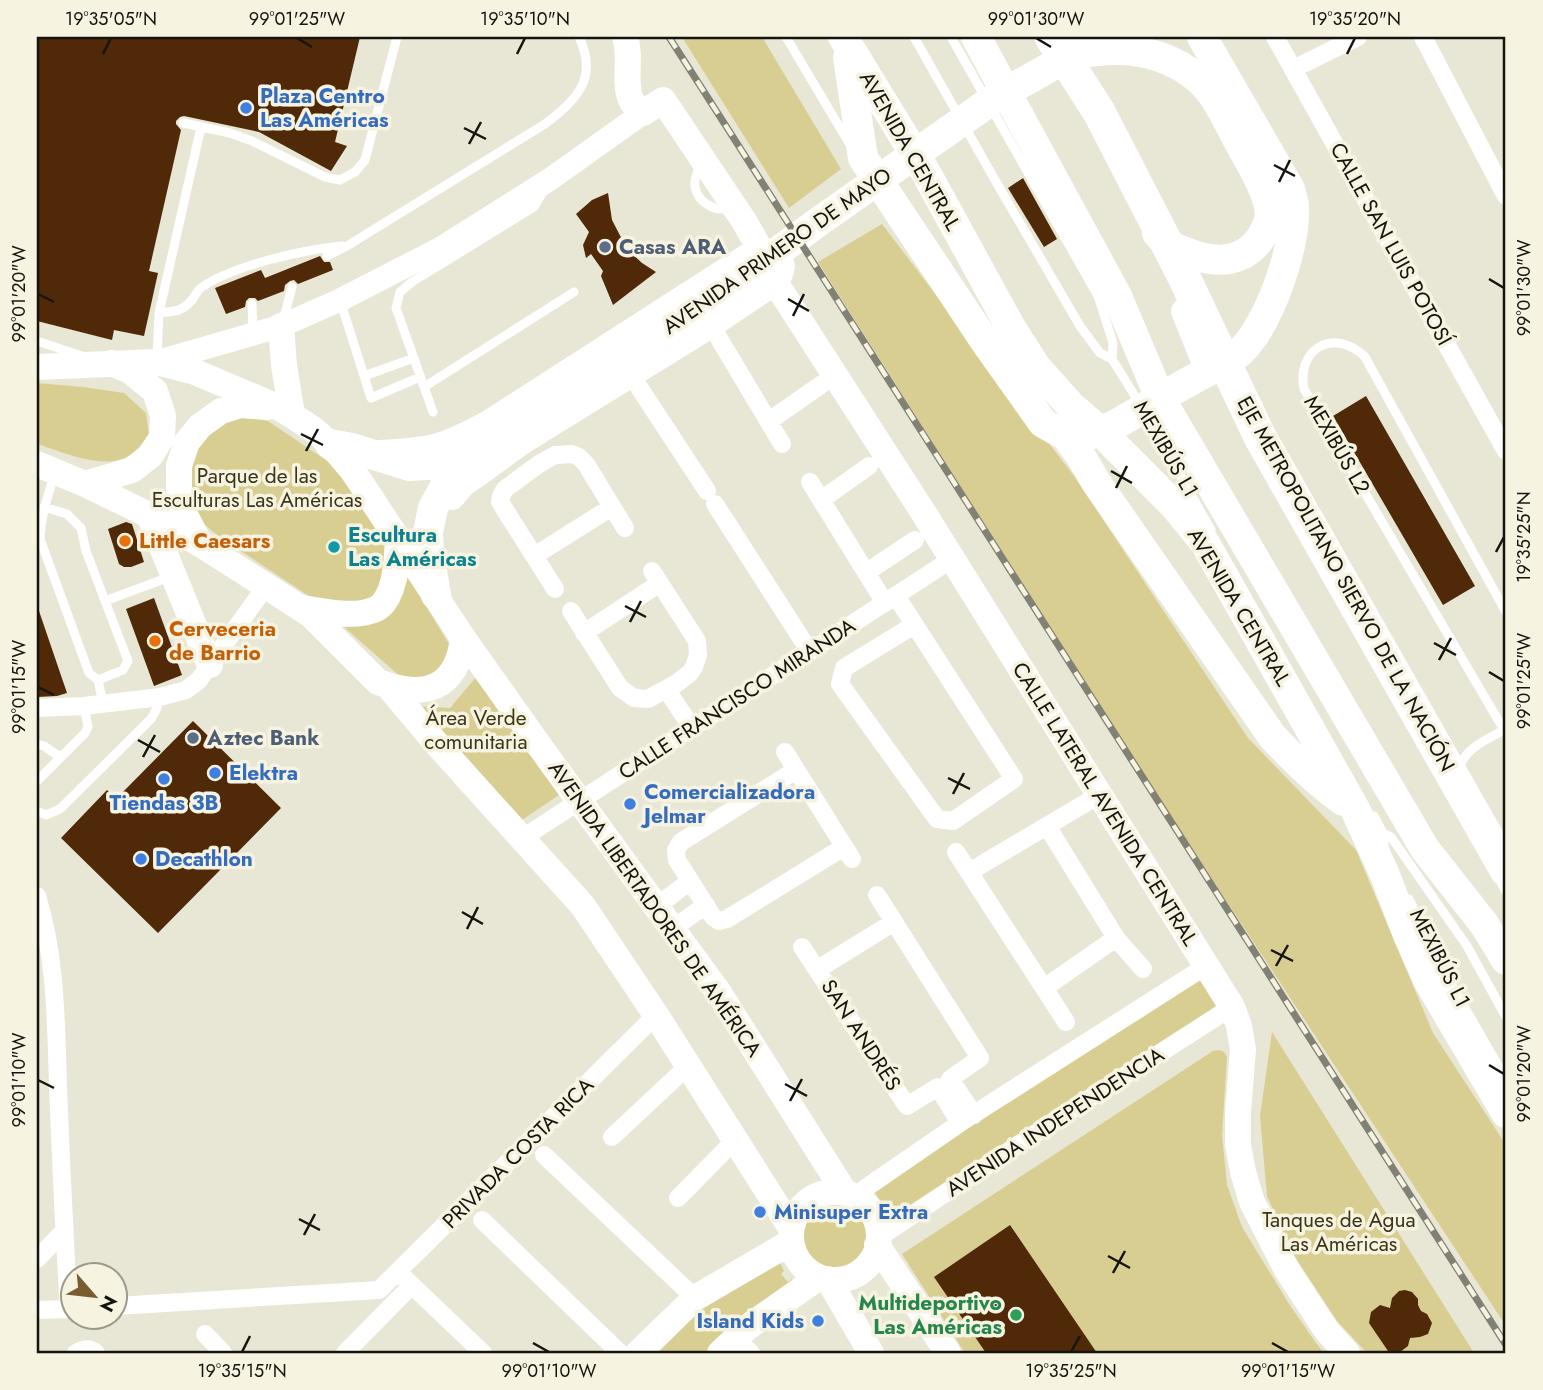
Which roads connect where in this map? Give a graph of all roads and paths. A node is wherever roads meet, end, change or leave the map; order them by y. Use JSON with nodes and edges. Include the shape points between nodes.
{"nodes":[{"id":1,"x":397,"y":37,"type":"edge"},
{"id":2,"x":579,"y":37,"type":"edge"},
{"id":3,"x":625,"y":37,"type":"edge"},
{"id":4,"x":786,"y":37,"type":"edge"},
{"id":5,"x":914,"y":37,"type":"edge"},
{"id":6,"x":951,"y":37,"type":"edge"},
{"id":7,"x":976,"y":37,"type":"edge"},
{"id":8,"x":1042,"y":37,"type":"edge"},
{"id":9,"x":1099,"y":37,"type":"edge"},
{"id":10,"x":1202,"y":37,"type":"edge"},
{"id":11,"x":1275,"y":37,"type":"edge"},
{"id":12,"x":1358,"y":37,"type":"edge"},
{"id":13,"x":1423,"y":37,"type":"edge"},
{"id":14,"x":844,"y":40,"type":"edge"},
{"id":15,"x":1068,"y":42,"type":"edge"},
{"id":16,"x":1293,"y":69,"type":"junction"},
{"id":17,"x":642,"y":113,"type":"junction"},
{"id":18,"x":183,"y":123,"type":"dead end"},
{"id":19,"x":201,"y":127,"type":"junction"},
{"id":20,"x":863,"y":158,"type":"junction"},
{"id":21,"x":549,"y":180,"type":"junction"},
{"id":22,"x":1506,"y":196,"type":"edge"},
{"id":23,"x":1151,"y":226,"type":"junction"},
{"id":24,"x":347,"y":246,"type":"junction"},
{"id":25,"x":760,"y":249,"type":"junction"},
{"id":26,"x":327,"y":256,"type":"dead end"},
{"id":27,"x":775,"y":282,"type":"junction"},
{"id":28,"x":292,"y":287,"type":"dead end"},
{"id":29,"x":574,"y":292,"type":"dead end"},
{"id":30,"x":340,"y":300,"type":"junction"},
{"id":31,"x":252,"y":304,"type":"dead end"},
{"id":32,"x":159,"y":313,"type":"junction"},
{"id":33,"x":711,"y":325,"type":"junction"},
{"id":34,"x":281,"y":326,"type":"junction"},
{"id":35,"x":253,"y":334,"type":"junction"},
{"id":36,"x":37,"y":341,"type":"edge"},
{"id":37,"x":414,"y":358,"type":"junction"},
{"id":38,"x":1112,"y":359,"type":"junction"},
{"id":39,"x":156,"y":362,"type":"junction"},
{"id":40,"x":107,"y":363,"type":"junction"},
{"id":41,"x":37,"y":367,"type":"edge"},
{"id":42,"x":1208,"y":371,"type":"junction"},
{"id":43,"x":364,"y":376,"type":"junction"},
{"id":44,"x":631,"y":376,"type":"junction"},
{"id":45,"x":420,"y":377,"type":"junction"},
{"id":46,"x":822,"y":384,"type":"dead end"},
{"id":47,"x":424,"y":387,"type":"junction"},
{"id":48,"x":1151,"y":403,"type":"junction"},
{"id":49,"x":286,"y":411,"type":"junction"},
{"id":50,"x":433,"y":412,"type":"dead end"},
{"id":51,"x":769,"y":421,"type":"junction"},
{"id":52,"x":1100,"y":431,"type":"junction"},
{"id":53,"x":1066,"y":436,"type":"junction"},
{"id":54,"x":330,"y":443,"type":"junction"},
{"id":55,"x":505,"y":443,"type":"junction"},
{"id":56,"x":782,"y":444,"type":"dead end"},
{"id":57,"x":1506,"y":451,"type":"edge"},
{"id":58,"x":371,"y":454,"type":"junction"},
{"id":59,"x":869,"y":466,"type":"dead end"},
{"id":60,"x":46,"y":467,"type":"edge"},
{"id":61,"x":532,"y":469,"type":"junction"},
{"id":62,"x":810,"y":482,"type":"dead end"},
{"id":63,"x":85,"y":484,"type":"junction"},
{"id":64,"x":821,"y":499,"type":"junction"},
{"id":65,"x":44,"y":507,"type":"junction"},
{"id":66,"x":611,"y":507,"type":"junction"},
{"id":67,"x":149,"y":514,"type":"junction"},
{"id":68,"x":625,"y":528,"type":"dead end"},
{"id":69,"x":398,"y":539,"type":"junction"},
{"id":70,"x":915,"y":540,"type":"dead end"},
{"id":71,"x":1219,"y":542,"type":"dead end"},
{"id":72,"x":200,"y":544,"type":"junction"},
{"id":73,"x":534,"y":556,"type":"junction"},
{"id":74,"x":952,"y":559,"type":"junction"},
{"id":75,"x":867,"y":572,"type":"junction"},
{"id":76,"x":174,"y":575,"type":"junction"},
{"id":77,"x":266,"y":586,"type":"junction"},
{"id":78,"x":555,"y":589,"type":"dead end"},
{"id":79,"x":436,"y":595,"type":"junction"},
{"id":80,"x":890,"y":599,"type":"junction"},
{"id":81,"x":105,"y":601,"type":"junction"},
{"id":82,"x":299,"y":607,"type":"junction"},
{"id":83,"x":571,"y":611,"type":"dead end"},
{"id":84,"x":1506,"y":612,"type":"edge"},
{"id":85,"x":914,"y":625,"type":"junction"},
{"id":86,"x":584,"y":633,"type":"junction"},
{"id":87,"x":463,"y":638,"type":"junction"},
{"id":88,"x":810,"y":652,"type":"junction"},
{"id":89,"x":210,"y":665,"type":"junction"},
{"id":90,"x":98,"y":680,"type":"junction"},
{"id":91,"x":388,"y":686,"type":"junction"},
{"id":92,"x":672,"y":687,"type":"junction"},
{"id":93,"x":160,"y":697,"type":"junction"},
{"id":94,"x":103,"y":704,"type":"junction"},
{"id":95,"x":85,"y":706,"type":"junction"},
{"id":96,"x":37,"y":708,"type":"edge"},
{"id":97,"x":697,"y":725,"type":"junction"},
{"id":98,"x":1505,"y":729,"type":"edge"},
{"id":99,"x":37,"y":744,"type":"edge"},
{"id":100,"x":785,"y":752,"type":"dead end"},
{"id":101,"x":60,"y":757,"type":"junction"},
{"id":102,"x":796,"y":770,"type":"junction"},
{"id":103,"x":37,"y":781,"type":"edge"},
{"id":104,"x":1101,"y":798,"type":"junction"},
{"id":105,"x":579,"y":802,"type":"junction"},
{"id":106,"x":1362,"y":809,"type":"junction"},
{"id":107,"x":37,"y":811,"type":"edge"},
{"id":108,"x":1465,"y":820,"type":"dead end"},
{"id":109,"x":1047,"y":826,"type":"junction"},
{"id":110,"x":1506,"y":829,"type":"edge"},
{"id":111,"x":1383,"y":833,"type":"junction"},
{"id":112,"x":521,"y":839,"type":"junction"},
{"id":113,"x":956,"y":852,"type":"dead end"},
{"id":114,"x":1388,"y":854,"type":"dead end"},
{"id":115,"x":1499,"y":869,"type":"edge"},
{"id":116,"x":969,"y":872,"type":"junction"},
{"id":117,"x":691,"y":881,"type":"junction"},
{"id":118,"x":1405,"y":890,"type":"dead end"},
{"id":119,"x":1506,"y":892,"type":"edge"},
{"id":120,"x":877,"y":895,"type":"dead end"},
{"id":121,"x":37,"y":896,"type":"edge"},
{"id":122,"x":706,"y":905,"type":"junction"},
{"id":123,"x":656,"y":907,"type":"junction"},
{"id":124,"x":894,"y":922,"type":"junction"},
{"id":125,"x":672,"y":929,"type":"junction"},
{"id":126,"x":1116,"y":938,"type":"junction"},
{"id":127,"x":802,"y":947,"type":"dead end"},
{"id":128,"x":1506,"y":960,"type":"edge"},
{"id":129,"x":1206,"y":966,"type":"junction"},
{"id":130,"x":818,"y":969,"type":"junction"},
{"id":131,"x":1143,"y":969,"type":"dead end"},
{"id":132,"x":1044,"y":988,"type":"junction"},
{"id":133,"x":1232,"y":1007,"type":"junction"},
{"id":134,"x":656,"y":1015,"type":"junction"},
{"id":135,"x":1506,"y":1017,"type":"edge"},
{"id":136,"x":1066,"y":1022,"type":"dead end"},
{"id":137,"x":688,"y":1066,"type":"junction"},
{"id":138,"x":1506,"y":1079,"type":"edge"},
{"id":139,"x":1506,"y":1113,"type":"edge"},
{"id":140,"x":967,"y":1119,"type":"junction"},
{"id":141,"x":612,"y":1136,"type":"dead end"},
{"id":142,"x":735,"y":1140,"type":"junction"},
{"id":143,"x":544,"y":1155,"type":"dead end"},
{"id":144,"x":849,"y":1194,"type":"junction"},
{"id":145,"x":678,"y":1198,"type":"dead end"},
{"id":146,"x":482,"y":1220,"type":"dead end"},
{"id":147,"x":64,"y":1231,"type":"junction"},
{"id":148,"x":791,"y":1235,"type":"junction"},
{"id":149,"x":878,"y":1241,"type":"junction"},
{"id":150,"x":37,"y":1259,"type":"edge"},
{"id":151,"x":67,"y":1260,"type":"edge"},
{"id":152,"x":398,"y":1272,"type":"junction"},
{"id":153,"x":824,"y":1278,"type":"junction"},
{"id":154,"x":412,"y":1285,"type":"junction"},
{"id":155,"x":695,"y":1298,"type":"junction"},
{"id":156,"x":130,"y":1306,"type":"edge"},
{"id":157,"x":60,"y":1309,"type":"edge"},
{"id":158,"x":37,"y":1310,"type":"edge"},
{"id":159,"x":205,"y":1334,"type":"dead end"},
{"id":160,"x":736,"y":1348,"type":"edge"},
{"id":161,"x":76,"y":1353,"type":"edge"},
{"id":162,"x":96,"y":1353,"type":"edge"},
{"id":163,"x":223,"y":1353,"type":"edge"},
{"id":164,"x":345,"y":1353,"type":"edge"},
{"id":165,"x":483,"y":1353,"type":"edge"},
{"id":166,"x":620,"y":1353,"type":"edge"},
{"id":167,"x":638,"y":1353,"type":"edge"},
{"id":168,"x":871,"y":1353,"type":"edge"},
{"id":169,"x":948,"y":1353,"type":"edge"},
{"id":170,"x":1347,"y":1353,"type":"edge"}],
"edges":[{"from":1,"to":19,"type":"lane","via":[[365,160],[340,180],[252,141]]},
{"from":2,"to":24,"type":"lane","via":[[586,52],[586,70],[582,89],[569,106]]},
{"from":3,"to":17,"type":"main road","via":[[631,102]]},
{"from":4,"to":20,"type":"lane","via":[[851,147]]},
{"from":5,"to":38,"type":"lane","name":"MEXIBÚS L1","via":[[1080,326],[1100,353]]},
{"from":6,"to":38,"type":"lane","name":"MEXIBÚS L1","via":[[1098,296],[1113,343]]},
{"from":7,"to":48,"type":"highway","name":"AVENIDA CENTRAL","via":[[1117,296]]},
{"from":8,"to":23,"type":"main road"},
{"from":9,"to":15,"type":"highway","name":"AVENIDA PRIMERO DE MAYO"},
{"from":10,"to":42,"type":"highway","via":[[1294,203],[1290,247],[1256,332],[1228,362]]},
{"from":11,"to":16,"type":"street","name":"CALLE SAN LUIS POTOSÍ"},
{"from":12,"to":16,"type":"street"},
{"from":13,"to":22,"type":"street"},
{"from":14,"to":20,"type":"highway"},
{"from":14,"to":52,"type":"highway","name":"AVENIDA CENTRAL","via":[[925,171],[1036,367]]},
{"from":15,"to":23,"type":"highway","via":[[1161,58],[1202,81],[1268,202],[1264,233],[1255,246],[1230,260],[1202,258],[1172,247]]},
{"from":15,"to":55,"type":"highway","name":"AVENIDA PRIMERO DE MAYO"},
{"from":15,"to":110,"type":"highway","name":"EJE METROPOLITANO SIERVO DE LA NACIÓN","via":[[1117,100],[1280,426]]},
{"from":15,"to":115,"type":"highway","name":"EJE METROPOLITANO SIERVO DE LA NACIÓN","via":[[1260,437]]},
{"from":16,"to":57,"type":"street","name":"CALLE SAN LUIS POTOSÍ"},
{"from":17,"to":21,"type":"street"},
{"from":17,"to":25,"type":"main road","via":[[663,100]]},
{"from":18,"to":19,"type":"lane"},
{"from":19,"to":32,"type":"lane"},
{"from":20,"to":53,"type":"highway","via":[[1043,424]]},
{"from":21,"to":30,"type":"street","via":[[441,248]]},
{"from":21,"to":37,"type":"lane","via":[[534,207],[400,292],[396,308]]},
{"from":23,"to":42,"type":"main road"},
{"from":24,"to":26,"type":"lane"},
{"from":24,"to":32,"type":"lane","via":[[322,248],[244,271],[199,288],[180,311]]},
{"from":25,"to":27,"type":"main road","via":[[780,260],[782,267]]},
{"from":25,"to":58,"type":"main road","via":[[489,423],[440,446]]},
{"from":27,"to":33,"type":"main road"},
{"from":27,"to":74,"type":"main road","name":"CALLE LATERAL AVENIDA CENTRAL"},
{"from":28,"to":34,"type":"lane"},
{"from":29,"to":47,"type":"lane"},
{"from":30,"to":34,"type":"street"},
{"from":30,"to":43,"type":"lane"},
{"from":31,"to":35,"type":"lane"},
{"from":32,"to":39,"type":"lane"},
{"from":33,"to":44,"type":"main road"},
{"from":33,"to":51,"type":"street"},
{"from":34,"to":35,"type":"street"},
{"from":34,"to":49,"type":"main road"},
{"from":35,"to":39,"type":"street"},
{"from":36,"to":40,"type":"lane"},
{"from":37,"to":43,"type":"lane"},
{"from":37,"to":45,"type":"lane"},
{"from":38,"to":48,"type":"lane","name":"MEXIBÚS L1"},
{"from":39,"to":40,"type":"main road"},
{"from":39,"to":49,"type":"main road","via":[[195,372]]},
{"from":40,"to":41,"type":"main road"},
{"from":40,"to":63,"type":"main road","via":[[131,372],[155,391],[163,416],[162,437],[150,456],[132,470]]},
{"from":42,"to":48,"type":"highway"},
{"from":43,"to":45,"type":"lane","via":[[371,398]]},
{"from":44,"to":55,"type":"main road"},
{"from":44,"to":88,"type":"street"},
{"from":45,"to":47,"type":"lane"},
{"from":46,"to":51,"type":"street"},
{"from":47,"to":50,"type":"lane"},
{"from":48,"to":52,"type":"highway"},
{"from":48,"to":71,"type":"lane","name":"MEXIBÚS L1"},
{"from":48,"to":128,"type":"highway","name":"AVENIDA CENTRAL","via":[[1425,849]]},
{"from":49,"to":54,"type":"main road"},
{"from":49,"to":72,"type":"main road","via":[[240,405],[221,411],[187,442],[179,466],[179,491],[182,509]]},
{"from":51,"to":56,"type":"street"},
{"from":52,"to":53,"type":"highway"},
{"from":52,"to":106,"type":"highway","name":"AVENIDA CENTRAL","via":[[1205,543]]},
{"from":53,"to":106,"type":"highway","via":[[1272,736],[1324,787]]},
{"from":54,"to":58,"type":"highway","name":"AVENIDA PRIMERO DE MAYO"},
{"from":54,"to":69,"type":"main road"},
{"from":55,"to":58,"type":"highway","name":"AVENIDA PRIMERO DE MAYO","via":[[426,466],[409,466]]},
{"from":55,"to":61,"type":"street"},
{"from":55,"to":79,"type":"highway","name":"AVENIDA PRIMERO DE MAYO","via":[[457,472],[433,508],[428,532]]},
{"from":59,"to":64,"type":"street"},
{"from":60,"to":63,"type":"main road"},
{"from":60,"to":65,"type":"lane"},
{"from":61,"to":66,"type":"street","via":[[555,455],[579,457]]},
{"from":61,"to":73,"type":"street","via":[[505,489],[500,502]]},
{"from":62,"to":64,"type":"street"},
{"from":63,"to":67,"type":"main road"},
{"from":64,"to":75,"type":"street"},
{"from":65,"to":81,"type":"lane","via":[[67,514],[81,528]]},
{"from":65,"to":90,"type":"lane","via":[[40,539],[89,673]]},
{"from":66,"to":68,"type":"street"},
{"from":66,"to":73,"type":"street"},
{"from":67,"to":72,"type":"main road"},
{"from":67,"to":76,"type":"main road"},
{"from":69,"to":79,"type":"main road"},
{"from":69,"to":82,"type":"main road","via":[[393,584],[378,608],[336,613]]},
{"from":70,"to":75,"type":"street"},
{"from":72,"to":77,"type":"main road"},
{"from":73,"to":78,"type":"street"},
{"from":74,"to":80,"type":"street","name":"CALLE FRANCISCO MIRANDA"},
{"from":74,"to":104,"type":"main road","name":"CALLE LATERAL AVENIDA CENTRAL"},
{"from":75,"to":80,"type":"street"},
{"from":76,"to":81,"type":"lane"},
{"from":76,"to":89,"type":"main road"},
{"from":77,"to":82,"type":"main road"},
{"from":77,"to":89,"type":"street"},
{"from":79,"to":87,"type":"main road","name":"AVENIDA LIBERTADORES DE AMÉRICA"},
{"from":80,"to":85,"type":"street"},
{"from":80,"to":88,"type":"street","name":"CALLE FRANCISCO MIRANDA"},
{"from":81,"to":90,"type":"lane","via":[[128,661],[123,670]]},
{"from":82,"to":91,"type":"main road","via":[[378,682]]},
{"from":83,"to":86,"type":"street"},
{"from":84,"to":98,"type":"lane","name":"MEXIBÚS L2","via":[[1365,357],[1337,342],[1316,349],[1303,367],[1304,390]]},
{"from":85,"to":85,"type":"street","via":[[1014,779],[953,821],[937,819],[840,684],[844,668]]},
{"from":86,"to":92,"type":"street","via":[[620,688],[630,695],[648,699]]},
{"from":86,"to":92,"type":"street","via":[[656,577],[698,649],[694,667]]},
{"from":87,"to":91,"type":"main road","via":[[458,663],[440,685],[427,690]]},
{"from":87,"to":105,"type":"main road","name":"AVENIDA LIBERTADORES DE AMÉRICA"},
{"from":88,"to":97,"type":"street","name":"CALLE FRANCISCO MIRANDA"},
{"from":89,"to":93,"type":"street","via":[[186,690]]},
{"from":90,"to":94,"type":"lane"},
{"from":91,"to":112,"type":"main road"},
{"from":92,"to":97,"type":"street"},
{"from":93,"to":94,"type":"street"},
{"from":93,"to":107,"type":"lane","via":[[151,719],[60,809],[46,816]]},
{"from":94,"to":95,"type":"street"},
{"from":95,"to":96,"type":"street"},
{"from":95,"to":101,"type":"lane","via":[[88,727]]},
{"from":97,"to":105,"type":"street","name":"CALLE FRANCISCO MIRANDA"},
{"from":98,"to":108,"type":"lane","name":"MEXIBÚS L2","via":[[1461,759],[1457,796]]},
{"from":99,"to":101,"type":"lane"},
{"from":100,"to":102,"type":"street"},
{"from":101,"to":103,"type":"lane"},
{"from":102,"to":117,"type":"street","via":[[681,842],[677,860]]},
{"from":102,"to":122,"type":"street","via":[[848,853],[727,919],[719,921]]},
{"from":104,"to":109,"type":"street"},
{"from":104,"to":129,"type":"main road","name":"CALLE LATERAL AVENIDA CENTRAL"},
{"from":105,"to":112,"type":"street","name":"CALLE FRANCISCO MIRANDA"},
{"from":105,"to":123,"type":"main road","name":"AVENIDA LIBERTADORES DE AMÉRICA"},
{"from":106,"to":111,"type":"lane","name":"MEXIBÚS L1"},
{"from":106,"to":139,"type":"highway","name":"AVENIDA CENTRAL","via":[[1429,982]]},
{"from":109,"to":116,"type":"street"},
{"from":109,"to":126,"type":"street"},
{"from":111,"to":114,"type":"lane","name":"MEXIBÚS L1"},
{"from":111,"to":135,"type":"lane","name":"MEXIBÚS L1","via":[[1391,836],[1467,946]]},
{"from":112,"to":134,"type":"main road","via":[[583,906]]},
{"from":113,"to":116,"type":"street"},
{"from":115,"to":119,"type":"lane"},
{"from":116,"to":132,"type":"street"},
{"from":117,"to":122,"type":"street"},
{"from":117,"to":123,"type":"street"},
{"from":118,"to":138,"type":"lane","name":"MEXIBÚS L1","via":[[1439,963]]},
{"from":120,"to":124,"type":"street"},
{"from":121,"to":147,"type":"street","via":[[53,981]]},
{"from":122,"to":125,"type":"street"},
{"from":123,"to":125,"type":"main road","name":"AVENIDA LIBERTADORES DE AMÉRICA"},
{"from":124,"to":130,"type":"street","name":"SAN ANDRÉS"},
{"from":124,"to":140,"type":"street","via":[[980,1058],[950,1079]]},
{"from":125,"to":144,"type":"main road","name":"AVENIDA LIBERTADORES DE AMÉRICA","via":[[719,993]]},
{"from":126,"to":131,"type":"street"},
{"from":126,"to":132,"type":"street"},
{"from":127,"to":130,"type":"street","name":"SAN ANDRÉS"},
{"from":129,"to":133,"type":"main road","name":"CALLE LATERAL AVENIDA CENTRAL"},
{"from":129,"to":140,"type":"street"},
{"from":130,"to":140,"type":"street","name":"SAN ANDRÉS","via":[[907,1106],[938,1087]]},
{"from":132,"to":136,"type":"street"},
{"from":133,"to":149,"type":"street","name":"AVENIDA INDEPENDENCIA"},
{"from":133,"to":170,"type":"main road","name":"CALLE LATERAL AVENIDA CENTRAL","via":[[1243,1050],[1238,1145],[1252,1202],[1287,1270]]},
{"from":134,"to":137,"type":"main road"},
{"from":134,"to":152,"type":"street","name":"PRIVADA COSTA RICA"},
{"from":137,"to":141,"type":"street"},
{"from":137,"to":142,"type":"main road"},
{"from":140,"to":144,"type":"street"},
{"from":142,"to":145,"type":"street"},
{"from":142,"to":148,"type":"main road"},
{"from":143,"to":155,"type":"street"},
{"from":144,"to":148,"type":"main road","via":[[815,1196],[799,1209]]},
{"from":144,"to":149,"type":"main road","via":[[872,1213]]},
{"from":146,"to":166,"type":"street"},
{"from":147,"to":150,"type":"street"},
{"from":147,"to":151,"type":"street"},
{"from":148,"to":153,"type":"main road","via":[[796,1257],[806,1269]]},
{"from":148,"to":155,"type":"main road"},
{"from":149,"to":153,"type":"main road","via":[[874,1255],[860,1272]]},
{"from":149,"to":169,"type":"main road"},
{"from":152,"to":154,"type":"street"},
{"from":152,"to":156,"type":"street","name":"PRIVADA COSTA RICA","via":[[379,1290]]},
{"from":153,"to":160,"type":"main road","via":[[748,1327]]},
{"from":153,"to":168,"type":"main road"},
{"from":154,"to":164,"type":"street"},
{"from":154,"to":165,"type":"street"},
{"from":155,"to":167,"type":"main road"},
{"from":157,"to":158,"type":"street"},
{"from":159,"to":163,"type":"street"},
{"from":161,"to":162,"type":"street","via":[[84,1349]]}]}
